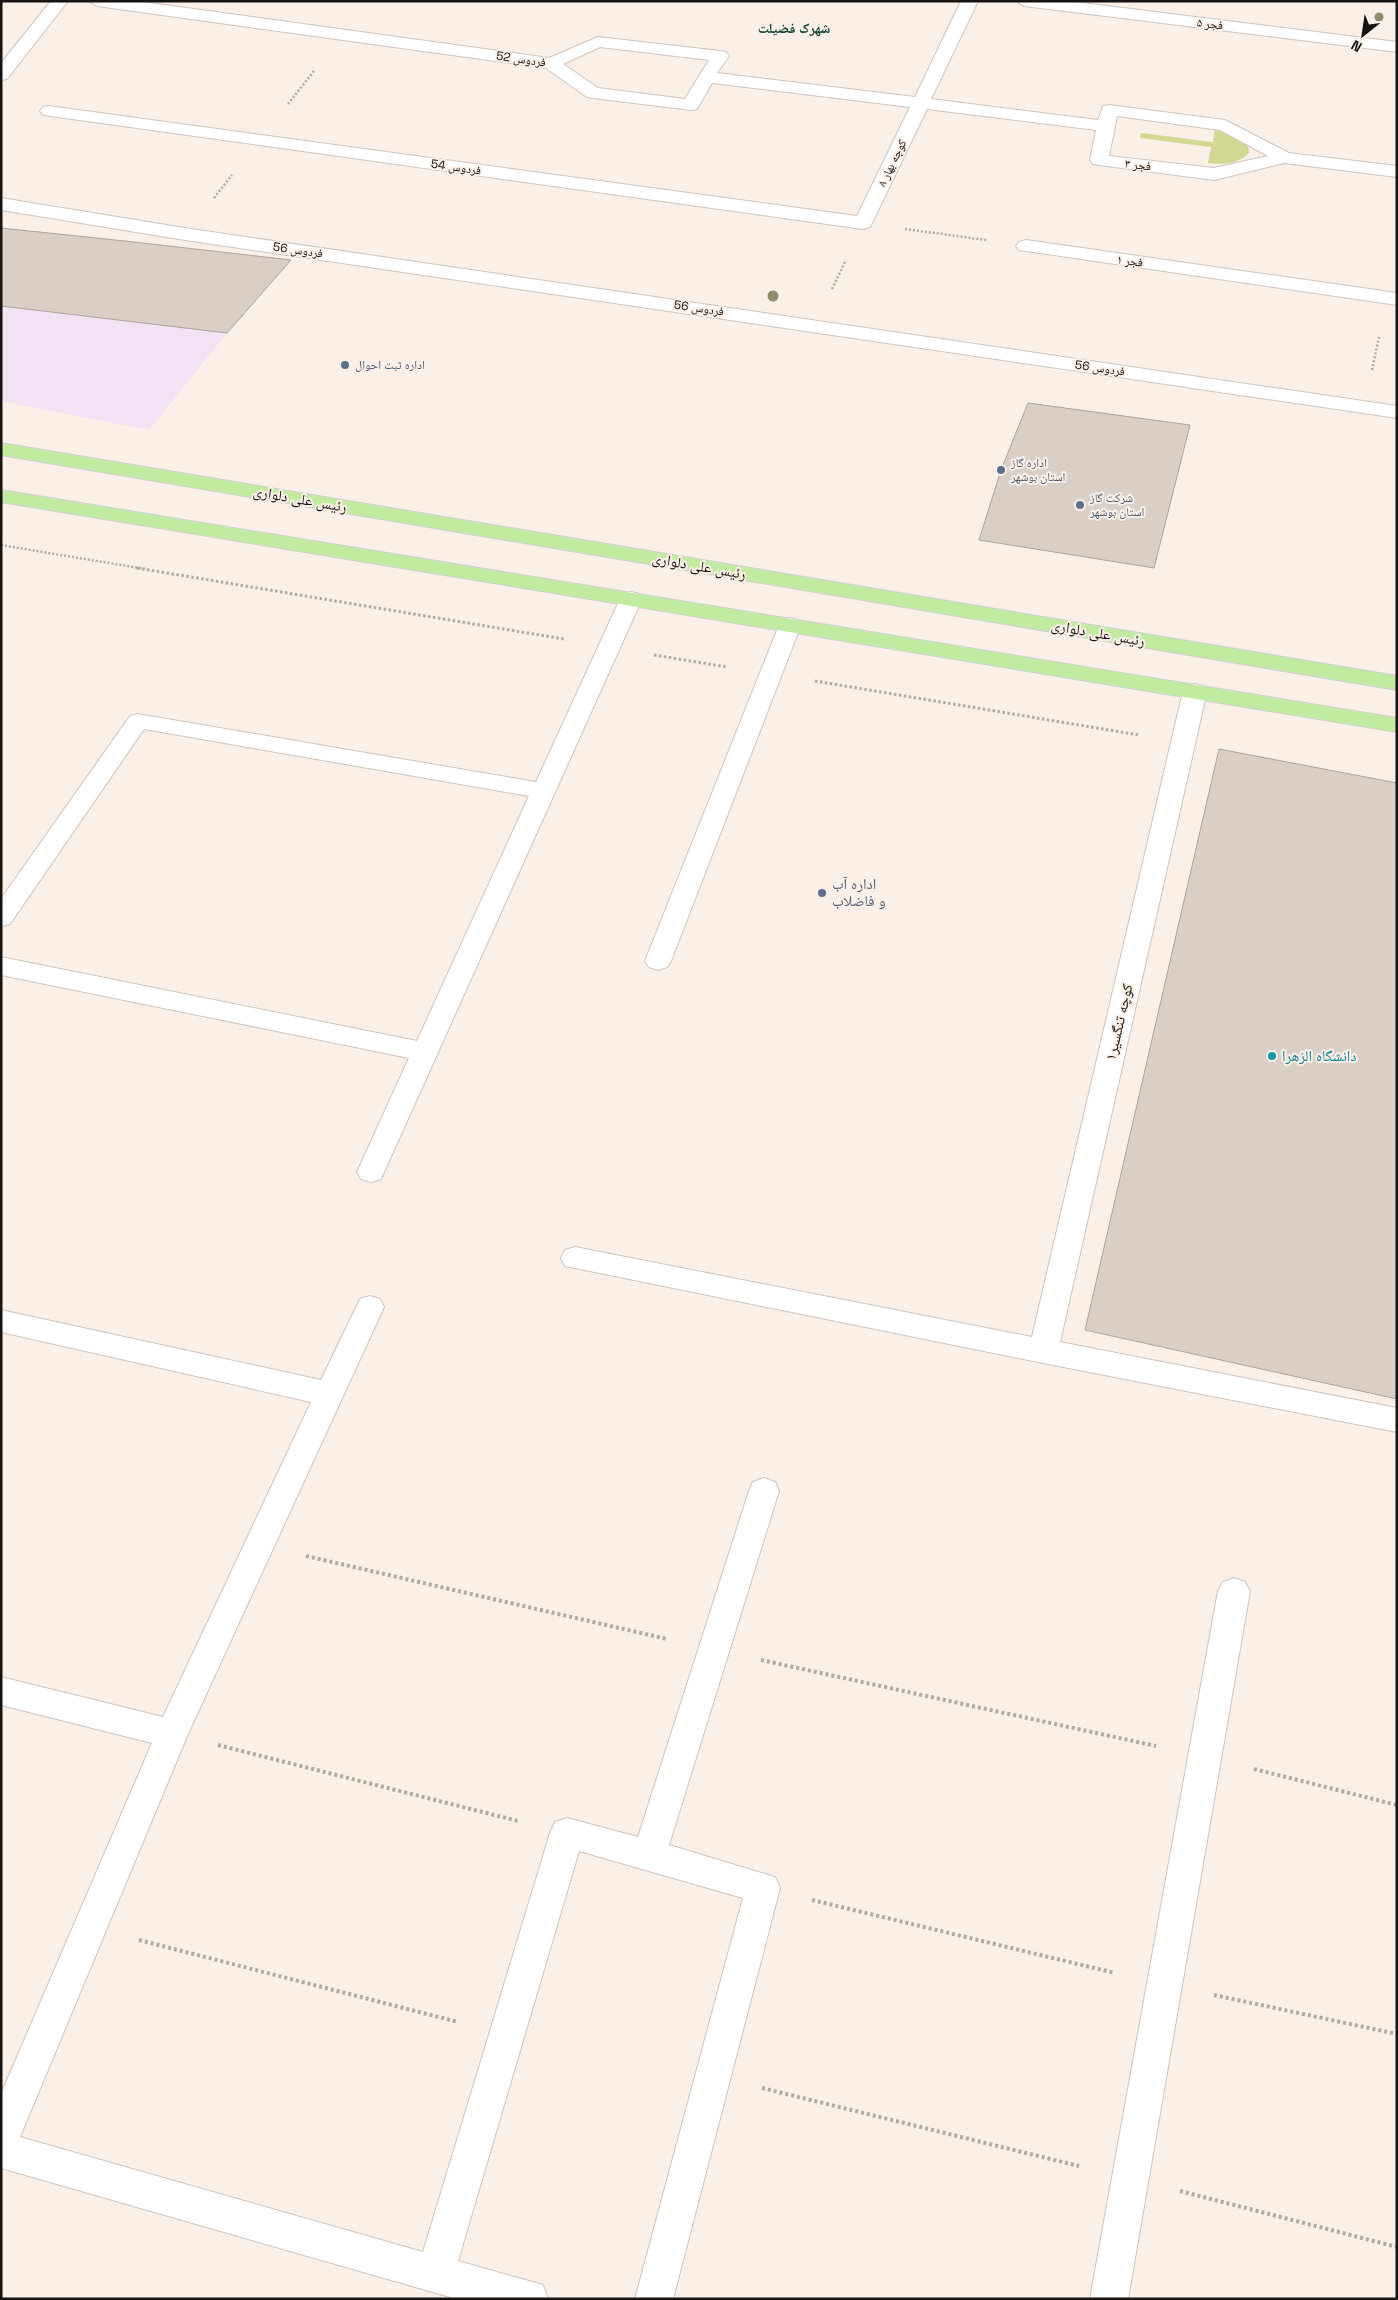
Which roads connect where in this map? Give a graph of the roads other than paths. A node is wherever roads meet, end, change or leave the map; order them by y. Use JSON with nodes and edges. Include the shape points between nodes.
{"nodes":[{"id":1,"x":60,"y":1,"type":"edge"},
{"id":2,"x":97,"y":1,"type":"edge"},
{"id":3,"x":970,"y":1,"type":"edge"},
{"id":4,"x":1024,"y":1,"type":"edge"},
{"id":5,"x":1397,"y":47,"type":"edge"},
{"id":6,"x":551,"y":63,"type":"junction"},
{"id":7,"x":1,"y":75,"type":"edge"},
{"id":8,"x":706,"y":77,"type":"junction"},
{"id":9,"x":920,"y":104,"type":"junction"},
{"id":10,"x":49,"y":111,"type":"dead end"},
{"id":11,"x":1106,"y":126,"type":"junction"},
{"id":12,"x":1284,"y":158,"type":"junction"},
{"id":13,"x":1397,"y":172,"type":"edge"},
{"id":14,"x":1,"y":204,"type":"edge"},
{"id":15,"x":864,"y":223,"type":"joint"},
{"id":16,"x":1026,"y":246,"type":"road end"},
{"id":17,"x":1397,"y":299,"type":"edge"},
{"id":18,"x":1397,"y":412,"type":"edge"},
{"id":19,"x":1,"y":449,"type":"edge"},
{"id":20,"x":1,"y":496,"type":"edge"},
{"id":21,"x":631,"y":599,"type":"junction"},
{"id":22,"x":790,"y":625,"type":"junction"},
{"id":23,"x":1397,"y":684,"type":"edge"},
{"id":24,"x":1195,"y":691,"type":"junction"},
{"id":25,"x":1397,"y":725,"type":"edge"},
{"id":26,"x":545,"y":791,"type":"junction"},
{"id":27,"x":1,"y":918,"type":"edge"},
{"id":28,"x":658,"y":961,"type":"dead end"},
{"id":29,"x":1,"y":966,"type":"edge"},
{"id":30,"x":425,"y":1052,"type":"junction"},
{"id":31,"x":371,"y":1172,"type":"dead end"},
{"id":32,"x":575,"y":1258,"type":"dead end"},
{"id":33,"x":370,"y":1307,"type":"dead end"},
{"id":34,"x":1,"y":1321,"type":"edge"},
{"id":35,"x":1043,"y":1352,"type":"junction"},
{"id":36,"x":330,"y":1394,"type":"junction"},
{"id":37,"x":1397,"y":1420,"type":"edge"},
{"id":38,"x":764,"y":1491,"type":"dead end"},
{"id":39,"x":1234,"y":1591,"type":"dead end"},
{"id":40,"x":1,"y":1691,"type":"edge"},
{"id":41,"x":172,"y":1734,"type":"junction"},
{"id":42,"x":650,"y":1854,"type":"junction"},
{"id":43,"x":1,"y":2138,"type":"edge"},
{"id":44,"x":1,"y":2150,"type":"edge"},
{"id":45,"x":435,"y":2274,"type":"junction"},
{"id":46,"x":529,"y":2299,"type":"edge"},
{"id":47,"x":654,"y":2299,"type":"edge"},
{"id":48,"x":1109,"y":2299,"type":"edge"}],
"edges":[{"from":1,"to":7,"type":"street"},
{"from":2,"to":6,"type":"street","name":"فردوس 52"},
{"from":3,"to":9,"type":"street","name":"کوچه بهار ۸"},
{"from":4,"to":5,"type":"street","name":"فجر ۵"},
{"from":6,"to":8,"type":"street","name":"فردوس 52","via":[[593,93],[691,105]]},
{"from":6,"to":8,"type":"street","via":[[598,42],[720,56]]},
{"from":8,"to":9,"type":"street"},
{"from":9,"to":11,"type":"street"},
{"from":9,"to":15,"type":"street","name":"کوچه بهار ۸"},
{"from":10,"to":15,"type":"street","name":"فردوس 54"},
{"from":11,"to":12,"type":"street","via":[[1109,110],[1225,124]]},
{"from":11,"to":12,"type":"street","name":"فجر ۳","via":[[1099,160],[1214,174]]},
{"from":12,"to":13,"type":"street","name":"فجر ۳"},
{"from":14,"to":18,"type":"street","name":"فردوس 56"},
{"from":16,"to":17,"type":"street","name":"فجر ۱"},
{"from":19,"to":23,"type":"main road","name":"رئیس علی دلواری"},
{"from":20,"to":21,"type":"main road"},
{"from":21,"to":22,"type":"main road"},
{"from":21,"to":26,"type":"street"},
{"from":22,"to":24,"type":"main road"},
{"from":22,"to":28,"type":"street"},
{"from":24,"to":25,"type":"main road"},
{"from":24,"to":35,"type":"street","name":"کوچه تنگسیر۱"},
{"from":26,"to":27,"type":"street","via":[[138,721]]},
{"from":26,"to":30,"type":"street"},
{"from":29,"to":30,"type":"street"},
{"from":30,"to":31,"type":"street"},
{"from":32,"to":35,"type":"street"},
{"from":33,"to":36,"type":"street"},
{"from":34,"to":36,"type":"street"},
{"from":35,"to":37,"type":"street"},
{"from":36,"to":41,"type":"street"},
{"from":38,"to":42,"type":"street"},
{"from":39,"to":48,"type":"street"},
{"from":40,"to":41,"type":"street"},
{"from":41,"to":43,"type":"street"},
{"from":42,"to":45,"type":"street","via":[[567,1833]]},
{"from":42,"to":47,"type":"street","via":[[763,1888]]},
{"from":44,"to":45,"type":"street"},
{"from":45,"to":46,"type":"street"}]}
